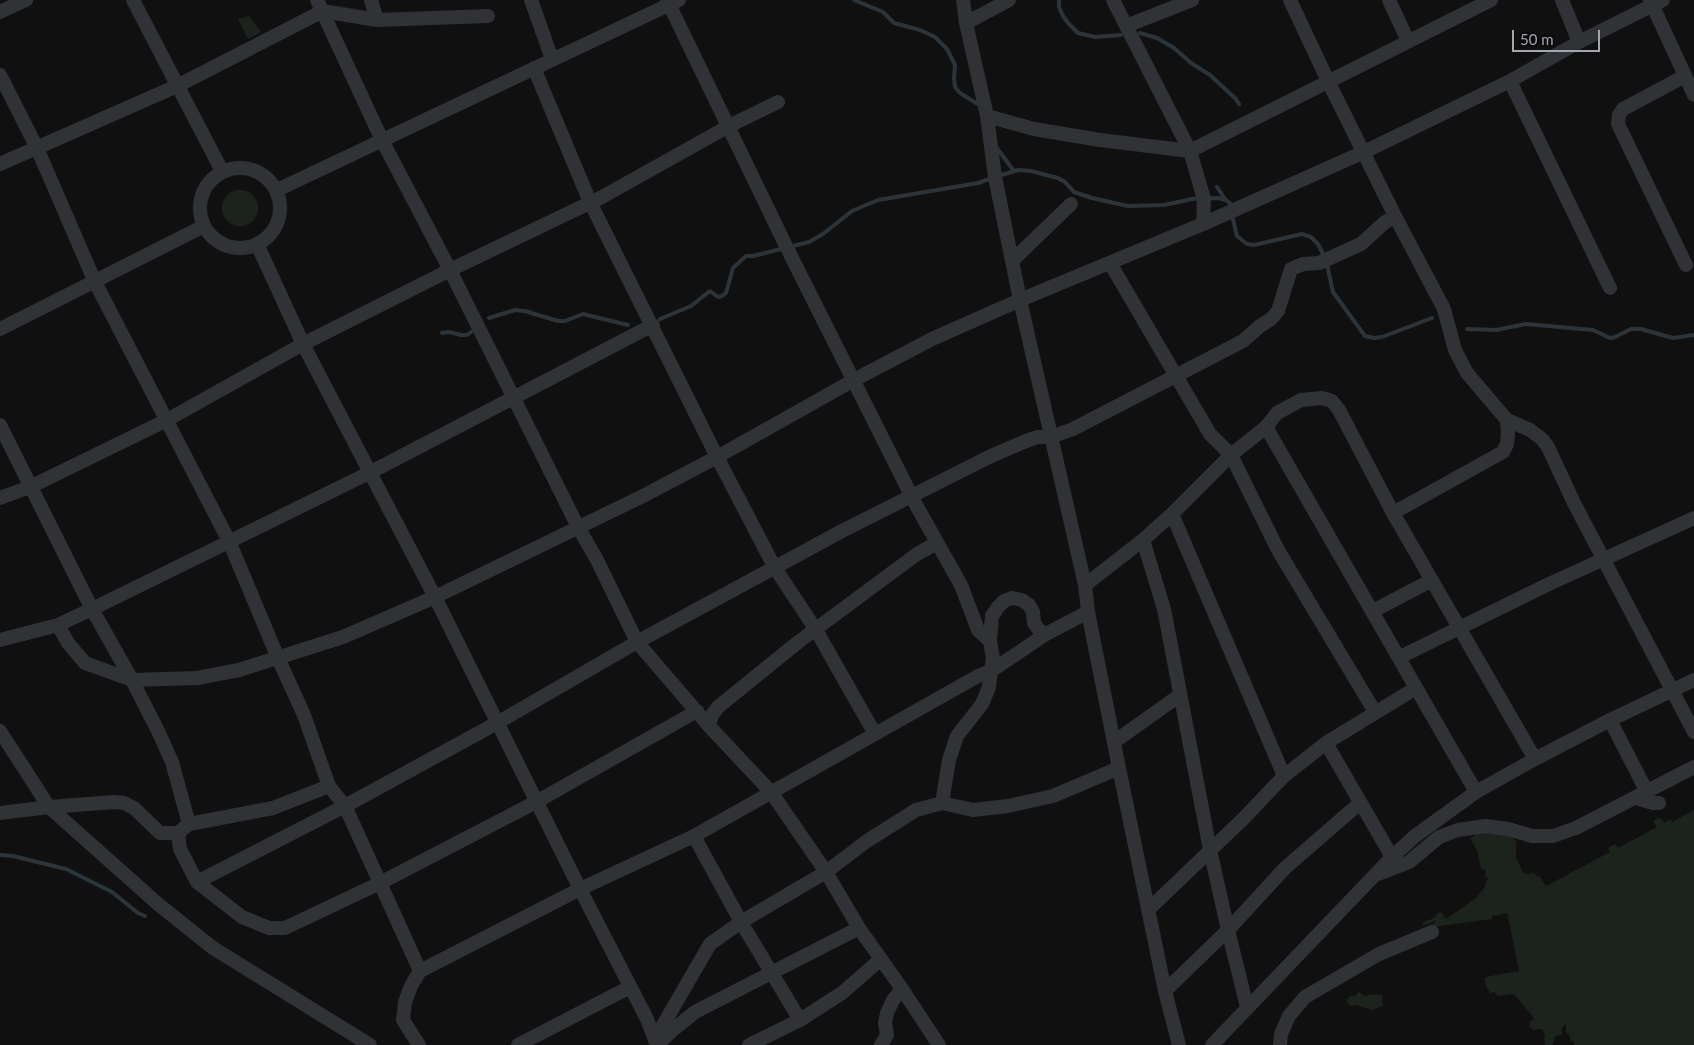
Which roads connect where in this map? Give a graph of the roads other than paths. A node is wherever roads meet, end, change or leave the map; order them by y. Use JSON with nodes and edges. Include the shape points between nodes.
{"nodes":[{"id":1,"x":26,"y":0,"type":"edge"},
{"id":2,"x":133,"y":0,"type":"edge"},
{"id":3,"x":371,"y":0,"type":"edge"},
{"id":4,"x":532,"y":0,"type":"edge"},
{"id":5,"x":964,"y":0,"type":"edge"},
{"id":6,"x":1009,"y":0,"type":"edge"},
{"id":7,"x":1113,"y":0,"type":"edge"},
{"id":8,"x":1192,"y":0,"type":"edge"},
{"id":9,"x":1290,"y":0,"type":"edge"},
{"id":10,"x":1389,"y":0,"type":"edge"},
{"id":11,"x":1491,"y":0,"type":"edge"},
{"id":12,"x":1562,"y":0,"type":"edge"},
{"id":13,"x":672,"y":1,"type":"edge"},
{"id":14,"x":1655,"y":2,"type":"edge"},
{"id":15,"x":1476,"y":3,"type":"edge"},
{"id":16,"x":320,"y":6,"type":"edge"},
{"id":17,"x":0,"y":12,"type":"edge"},
{"id":18,"x":488,"y":16,"type":"dead end"},
{"id":19,"x":377,"y":20,"type":"junction"},
{"id":20,"x":966,"y":23,"type":"junction"},
{"id":21,"x":1127,"y":28,"type":"junction"},
{"id":22,"x":1408,"y":41,"type":"junction"},
{"id":23,"x":1579,"y":42,"type":"junction"},
{"id":24,"x":552,"y":60,"type":"junction"},
{"id":25,"x":534,"y":68,"type":"junction"},
{"id":26,"x":0,"y":75,"type":"edge"},
{"id":27,"x":1685,"y":76,"type":"junction"},
{"id":28,"x":1328,"y":81,"type":"junction"},
{"id":29,"x":1510,"y":81,"type":"junction"},
{"id":30,"x":177,"y":86,"type":"junction"},
{"id":31,"x":1694,"y":95,"type":"edge"},
{"id":32,"x":778,"y":102,"type":"dead end"},
{"id":33,"x":987,"y":116,"type":"junction"},
{"id":34,"x":729,"y":126,"type":"junction"},
{"id":35,"x":382,"y":140,"type":"junction"},
{"id":36,"x":37,"y":148,"type":"junction"},
{"id":37,"x":1190,"y":151,"type":"junction"},
{"id":38,"x":1364,"y":152,"type":"junction"},
{"id":39,"x":0,"y":164,"type":"edge"},
{"id":40,"x":222,"y":171,"type":"junction"},
{"id":41,"x":277,"y":190,"type":"junction"},
{"id":42,"x":590,"y":202,"type":"junction"},
{"id":43,"x":1071,"y":204,"type":"dead end"},
{"id":44,"x":1395,"y":216,"type":"junction"},
{"id":45,"x":1203,"y":224,"type":"junction"},
{"id":46,"x":204,"y":226,"type":"junction"},
{"id":47,"x":257,"y":244,"type":"junction"},
{"id":48,"x":1013,"y":260,"type":"junction"},
{"id":49,"x":1110,"y":263,"type":"junction"},
{"id":50,"x":1686,"y":265,"type":"dead end"},
{"id":51,"x":450,"y":270,"type":"junction"},
{"id":52,"x":95,"y":282,"type":"junction"},
{"id":53,"x":1610,"y":288,"type":"dead end"},
{"id":54,"x":1020,"y":300,"type":"junction"},
{"id":55,"x":652,"y":325,"type":"junction"},
{"id":56,"x":0,"y":329,"type":"edge"},
{"id":57,"x":303,"y":344,"type":"junction"},
{"id":58,"x":1175,"y":376,"type":"junction"},
{"id":59,"x":854,"y":380,"type":"junction"},
{"id":60,"x":512,"y":397,"type":"junction"},
{"id":61,"x":167,"y":420,"type":"junction"},
{"id":62,"x":1507,"y":420,"type":"junction"},
{"id":63,"x":0,"y":426,"type":"edge"},
{"id":64,"x":1266,"y":427,"type":"junction"},
{"id":65,"x":1051,"y":436,"type":"junction"},
{"id":66,"x":1231,"y":456,"type":"junction"},
{"id":67,"x":718,"y":457,"type":"junction"},
{"id":68,"x":370,"y":472,"type":"junction"},
{"id":69,"x":30,"y":487,"type":"junction"},
{"id":70,"x":912,"y":495,"type":"junction"},
{"id":71,"x":0,"y":498,"type":"edge"},
{"id":72,"x":1393,"y":513,"type":"junction"},
{"id":73,"x":1172,"y":514,"type":"junction"},
{"id":74,"x":1694,"y":518,"type":"edge"},
{"id":75,"x":578,"y":527,"type":"junction"},
{"id":76,"x":1143,"y":540,"type":"junction"},
{"id":77,"x":229,"y":541,"type":"junction"},
{"id":78,"x":937,"y":543,"type":"junction"},
{"id":79,"x":1603,"y":560,"type":"junction"},
{"id":80,"x":775,"y":568,"type":"junction"},
{"id":81,"x":1432,"y":580,"type":"junction"},
{"id":82,"x":1085,"y":585,"type":"junction"},
{"id":83,"x":435,"y":597,"type":"junction"},
{"id":84,"x":92,"y":609,"type":"junction"},
{"id":85,"x":1373,"y":611,"type":"junction"},
{"id":86,"x":1088,"y":612,"type":"junction"},
{"id":87,"x":58,"y":625,"type":"junction"},
{"id":88,"x":1459,"y":627,"type":"junction"},
{"id":89,"x":816,"y":630,"type":"junction"},
{"id":90,"x":1046,"y":634,"type":"junction"},
{"id":91,"x":0,"y":640,"type":"edge"},
{"id":92,"x":990,"y":641,"type":"junction"},
{"id":93,"x":637,"y":642,"type":"junction"},
{"id":94,"x":1400,"y":657,"type":"junction"},
{"id":95,"x":278,"y":658,"type":"junction"},
{"id":96,"x":991,"y":671,"type":"junction"},
{"id":97,"x":132,"y":680,"type":"junction"},
{"id":98,"x":1694,"y":680,"type":"edge"},
{"id":99,"x":1416,"y":688,"type":"junction"},
{"id":100,"x":1672,"y":690,"type":"junction"},
{"id":101,"x":1180,"y":695,"type":"junction"},
{"id":102,"x":718,"y":707,"type":"junction"},
{"id":103,"x":1375,"y":712,"type":"junction"},
{"id":104,"x":698,"y":713,"type":"junction"},
{"id":105,"x":1610,"y":720,"type":"junction"},
{"id":106,"x":497,"y":723,"type":"junction"},
{"id":107,"x":709,"y":726,"type":"junction"},
{"id":108,"x":0,"y":731,"type":"edge"},
{"id":109,"x":1694,"y":732,"type":"edge"},
{"id":110,"x":875,"y":734,"type":"junction"},
{"id":111,"x":1114,"y":742,"type":"junction"},
{"id":112,"x":1326,"y":743,"type":"junction"},
{"id":113,"x":1535,"y":759,"type":"junction"},
{"id":114,"x":1694,"y":767,"type":"edge"},
{"id":115,"x":1119,"y":768,"type":"junction"},
{"id":116,"x":1284,"y":776,"type":"junction"},
{"id":117,"x":329,"y":786,"type":"junction"},
{"id":118,"x":771,"y":792,"type":"junction"},
{"id":119,"x":1476,"y":792,"type":"junction"},
{"id":120,"x":1641,"y":795,"type":"junction"},
{"id":121,"x":536,"y":802,"type":"junction"},
{"id":122,"x":942,"y":803,"type":"junction"},
{"id":123,"x":1360,"y":803,"type":"junction"},
{"id":124,"x":1659,"y":803,"type":"dead end"},
{"id":125,"x":49,"y":806,"type":"junction"},
{"id":126,"x":345,"y":806,"type":"junction"},
{"id":127,"x":0,"y":813,"type":"edge"},
{"id":128,"x":184,"y":829,"type":"junction"},
{"id":129,"x":694,"y":836,"type":"junction"},
{"id":130,"x":1210,"y":850,"type":"junction"},
{"id":131,"x":1392,"y":857,"type":"junction"},
{"id":132,"x":826,"y":872,"type":"junction"},
{"id":133,"x":1374,"y":875,"type":"junction"},
{"id":134,"x":197,"y":882,"type":"junction"},
{"id":135,"x":380,"y":883,"type":"junction"},
{"id":136,"x":580,"y":889,"type":"junction"},
{"id":137,"x":1148,"y":910,"type":"junction"},
{"id":138,"x":740,"y":922,"type":"junction"},
{"id":139,"x":859,"y":928,"type":"junction"},
{"id":140,"x":1228,"y":930,"type":"junction"},
{"id":141,"x":1432,"y":932,"type":"dead end"},
{"id":142,"x":881,"y":959,"type":"junction"},
{"id":143,"x":420,"y":971,"type":"junction"},
{"id":144,"x":772,"y":973,"type":"junction"},
{"id":145,"x":630,"y":987,"type":"junction"},
{"id":146,"x":902,"y":989,"type":"junction"},
{"id":147,"x":1164,"y":991,"type":"junction"},
{"id":148,"x":1247,"y":1007,"type":"junction"},
{"id":149,"x":800,"y":1020,"type":"junction"},
{"id":150,"x":656,"y":1043,"type":"edge"},
{"id":151,"x":419,"y":1044,"type":"edge"},
{"id":152,"x":370,"y":1045,"type":"edge"},
{"id":153,"x":518,"y":1045,"type":"edge"},
{"id":154,"x":749,"y":1045,"type":"edge"},
{"id":155,"x":881,"y":1045,"type":"edge"},
{"id":156,"x":939,"y":1045,"type":"edge"},
{"id":157,"x":1179,"y":1045,"type":"edge"},
{"id":158,"x":1212,"y":1045,"type":"edge"},
{"id":159,"x":1280,"y":1045,"type":"edge"}],
"edges":[{"from":1,"to":17,"type":"street"},
{"from":2,"to":30,"type":"street"},
{"from":3,"to":19,"type":"street"},
{"from":4,"to":24,"type":"street"},
{"from":5,"to":20,"type":"street"},
{"from":6,"to":20,"type":"street"},
{"from":7,"to":21,"type":"street"},
{"from":8,"to":21,"type":"street"},
{"from":9,"to":28,"type":"street"},
{"from":10,"to":22,"type":"street"},
{"from":11,"to":15,"type":"street"},
{"from":12,"to":23,"type":"street"},
{"from":13,"to":24,"type":"street"},
{"from":13,"to":34,"type":"street"},
{"from":14,"to":23,"type":"street"},
{"from":14,"to":27,"type":"street"},
{"from":15,"to":22,"type":"street"},
{"from":16,"to":19,"type":"street"},
{"from":16,"to":30,"type":"street"},
{"from":16,"to":35,"type":"street"},
{"from":18,"to":19,"type":"street"},
{"from":20,"to":33,"type":"street"},
{"from":21,"to":37,"type":"street"},
{"from":22,"to":28,"type":"street"},
{"from":23,"to":29,"type":"street"},
{"from":24,"to":25,"type":"street"},
{"from":25,"to":35,"type":"street"},
{"from":25,"to":42,"type":"street"},
{"from":26,"to":36,"type":"street"},
{"from":27,"to":31,"type":"street"},
{"from":27,"to":50,"type":"street","via":[[1623,109],[1618,124]]},
{"from":28,"to":37,"type":"street"},
{"from":28,"to":38,"type":"street"},
{"from":29,"to":38,"type":"street"},
{"from":29,"to":53,"type":"street"},
{"from":30,"to":36,"type":"street"},
{"from":30,"to":40,"type":"street"},
{"from":32,"to":34,"type":"street"},
{"from":33,"to":37,"type":"street","via":[[1034,129]]},
{"from":33,"to":48,"type":"street","via":[[995,177]]},
{"from":34,"to":42,"type":"street"},
{"from":34,"to":59,"type":"street"},
{"from":35,"to":41,"type":"street"},
{"from":35,"to":51,"type":"street"},
{"from":36,"to":39,"type":"street"},
{"from":36,"to":52,"type":"street"},
{"from":37,"to":45,"type":"street","via":[[1204,199]]},
{"from":38,"to":44,"type":"street"},
{"from":38,"to":45,"type":"street"},
{"from":40,"to":41,"type":"street","via":[[247,168],[259,172]]},
{"from":40,"to":46,"type":"street","via":[[212,178],[202,195],[200,213]]},
{"from":41,"to":47,"type":"street","via":[[280,215],[276,227],[269,237]]},
{"from":42,"to":51,"type":"street"},
{"from":42,"to":55,"type":"street"},
{"from":43,"to":48,"type":"street"},
{"from":44,"to":58,"type":"street","via":[[1361,244],[1319,263],[1291,268],[1278,311],[1271,319],[1244,342]]},
{"from":44,"to":62,"type":"street","via":[[1444,309],[1455,350],[1467,373]]},
{"from":45,"to":49,"type":"street"},
{"from":46,"to":47,"type":"street","via":[[221,244],[233,248]]},
{"from":46,"to":52,"type":"street"},
{"from":47,"to":57,"type":"street"},
{"from":48,"to":54,"type":"street"},
{"from":49,"to":54,"type":"street"},
{"from":49,"to":58,"type":"street"},
{"from":51,"to":57,"type":"street"},
{"from":51,"to":60,"type":"street"},
{"from":52,"to":56,"type":"street"},
{"from":52,"to":61,"type":"street"},
{"from":54,"to":59,"type":"street","via":[[932,339]]},
{"from":54,"to":65,"type":"street"},
{"from":55,"to":60,"type":"street"},
{"from":55,"to":67,"type":"street"},
{"from":57,"to":61,"type":"street"},
{"from":57,"to":68,"type":"street"},
{"from":58,"to":65,"type":"street","via":[[1073,429]]},
{"from":58,"to":66,"type":"street","via":[[1210,434]]},
{"from":59,"to":67,"type":"street"},
{"from":59,"to":70,"type":"street"},
{"from":60,"to":68,"type":"street"},
{"from":60,"to":75,"type":"street"},
{"from":61,"to":69,"type":"street"},
{"from":61,"to":77,"type":"street"},
{"from":62,"to":72,"type":"street","via":[[1507,444],[1503,452]]},
{"from":62,"to":79,"type":"street","via":[[1530,430],[1548,447]]},
{"from":63,"to":69,"type":"street"},
{"from":64,"to":66,"type":"street"},
{"from":64,"to":72,"type":"street","via":[[1277,413],[1301,400],[1322,398],[1332,401]]},
{"from":64,"to":85,"type":"street"},
{"from":65,"to":70,"type":"street","via":[[1026,441]]},
{"from":65,"to":82,"type":"street"},
{"from":66,"to":73,"type":"street"},
{"from":66,"to":103,"type":"street","via":[[1278,550]]},
{"from":67,"to":75,"type":"street"},
{"from":67,"to":80,"type":"street"},
{"from":68,"to":77,"type":"street"},
{"from":68,"to":83,"type":"street"},
{"from":69,"to":71,"type":"street"},
{"from":69,"to":84,"type":"street"},
{"from":70,"to":78,"type":"street"},
{"from":70,"to":80,"type":"street"},
{"from":72,"to":81,"type":"street"},
{"from":73,"to":76,"type":"street"},
{"from":73,"to":116,"type":"street"},
{"from":74,"to":79,"type":"street"},
{"from":75,"to":83,"type":"street"},
{"from":75,"to":93,"type":"street"},
{"from":76,"to":82,"type":"street"},
{"from":76,"to":101,"type":"street","via":[[1164,610]]},
{"from":77,"to":84,"type":"street"},
{"from":77,"to":95,"type":"street"},
{"from":78,"to":89,"type":"street","via":[[917,554]]},
{"from":78,"to":92,"type":"street","via":[[961,585],[978,630]]},
{"from":79,"to":88,"type":"street"},
{"from":79,"to":100,"type":"street"},
{"from":80,"to":89,"type":"street"},
{"from":80,"to":93,"type":"street"},
{"from":81,"to":85,"type":"street"},
{"from":81,"to":88,"type":"street"},
{"from":82,"to":86,"type":"street"},
{"from":83,"to":95,"type":"street","via":[[343,637]]},
{"from":83,"to":106,"type":"street"},
{"from":84,"to":87,"type":"street"},
{"from":84,"to":97,"type":"street"},
{"from":85,"to":94,"type":"street"},
{"from":86,"to":90,"type":"street"},
{"from":86,"to":111,"type":"street"},
{"from":87,"to":91,"type":"street"},
{"from":87,"to":97,"type":"street","via":[[68,643],[85,662]]},
{"from":88,"to":94,"type":"street"},
{"from":88,"to":113,"type":"street"},
{"from":89,"to":102,"type":"street"},
{"from":89,"to":110,"type":"street"},
{"from":90,"to":92,"type":"street","via":[[1034,623],[1029,605],[1012,598],[1004,601],[992,616]]},
{"from":90,"to":96,"type":"street"},
{"from":92,"to":96,"type":"street"},
{"from":93,"to":104,"type":"street"},
{"from":93,"to":106,"type":"street"},
{"from":94,"to":99,"type":"street"},
{"from":95,"to":97,"type":"street","via":[[197,678]]},
{"from":95,"to":117,"type":"street","via":[[304,715]]},
{"from":96,"to":110,"type":"street"},
{"from":96,"to":122,"type":"street","via":[[982,704],[958,736],[949,760]]},
{"from":97,"to":128,"type":"street","via":[[172,762]]},
{"from":98,"to":100,"type":"street"},
{"from":99,"to":103,"type":"street"},
{"from":99,"to":119,"type":"street"},
{"from":100,"to":105,"type":"street"},
{"from":100,"to":109,"type":"street"},
{"from":101,"to":111,"type":"street"},
{"from":101,"to":130,"type":"street"},
{"from":102,"to":104,"type":"street"},
{"from":102,"to":107,"type":"street"},
{"from":103,"to":112,"type":"street"},
{"from":104,"to":107,"type":"street"},
{"from":104,"to":121,"type":"street"},
{"from":105,"to":113,"type":"street"},
{"from":105,"to":120,"type":"street"},
{"from":106,"to":121,"type":"street"},
{"from":106,"to":126,"type":"street"},
{"from":107,"to":118,"type":"street"},
{"from":108,"to":125,"type":"street"},
{"from":110,"to":118,"type":"street"},
{"from":111,"to":115,"type":"street"},
{"from":112,"to":116,"type":"street"},
{"from":112,"to":123,"type":"street"},
{"from":113,"to":119,"type":"street"},
{"from":114,"to":120,"type":"street"},
{"from":115,"to":122,"type":"street","via":[[1053,796],[1008,806],[973,810]]},
{"from":115,"to":137,"type":"street"},
{"from":116,"to":130,"type":"street"},
{"from":117,"to":126,"type":"street"},
{"from":117,"to":128,"type":"street","via":[[273,808]]},
{"from":118,"to":129,"type":"street"},
{"from":118,"to":132,"type":"street"},
{"from":119,"to":131,"type":"street"},
{"from":120,"to":124,"type":"street"},
{"from":120,"to":133,"type":"street","via":[[1553,836],[1532,836],[1486,826],[1458,830],[1440,837],[1409,862]]},
{"from":121,"to":135,"type":"street"},
{"from":121,"to":136,"type":"street"},
{"from":122,"to":132,"type":"street","via":[[916,810],[866,841]]},
{"from":123,"to":131,"type":"street"},
{"from":123,"to":140,"type":"street","via":[[1285,868]]},
{"from":125,"to":127,"type":"street"},
{"from":125,"to":128,"type":"street","via":[[124,803],[134,808],[160,833]]},
{"from":125,"to":152,"type":"street","via":[[130,880],[213,948]]},
{"from":126,"to":134,"type":"street"},
{"from":126,"to":135,"type":"street"},
{"from":128,"to":134,"type":"street","via":[[180,849]]},
{"from":129,"to":136,"type":"street"},
{"from":129,"to":138,"type":"street"},
{"from":130,"to":137,"type":"street"},
{"from":130,"to":140,"type":"street"},
{"from":131,"to":133,"type":"street"},
{"from":132,"to":138,"type":"street"},
{"from":132,"to":139,"type":"street"},
{"from":133,"to":148,"type":"street"},
{"from":134,"to":135,"type":"street","via":[[242,916],[269,928],[285,928]]},
{"from":135,"to":143,"type":"street"},
{"from":136,"to":143,"type":"street"},
{"from":136,"to":145,"type":"street"},
{"from":137,"to":147,"type":"street"},
{"from":138,"to":144,"type":"street"},
{"from":138,"to":150,"type":"street","via":[[710,944]]},
{"from":139,"to":142,"type":"street"},
{"from":139,"to":144,"type":"street"},
{"from":140,"to":147,"type":"street"},
{"from":140,"to":148,"type":"street"},
{"from":141,"to":159,"type":"street","via":[[1379,954],[1305,996],[1289,1016]]},
{"from":142,"to":146,"type":"street"},
{"from":142,"to":149,"type":"street","via":[[842,993]]},
{"from":143,"to":151,"type":"street","via":[[405,1002],[403,1020]]},
{"from":144,"to":149,"type":"street"},
{"from":144,"to":150,"type":"street","via":[[695,1012]]},
{"from":145,"to":150,"type":"street"},
{"from":145,"to":153,"type":"street"},
{"from":146,"to":155,"type":"street","via":[[887,1013],[887,1035]]},
{"from":146,"to":156,"type":"street"},
{"from":147,"to":157,"type":"street"},
{"from":148,"to":158,"type":"street"},
{"from":149,"to":154,"type":"street"}]}
